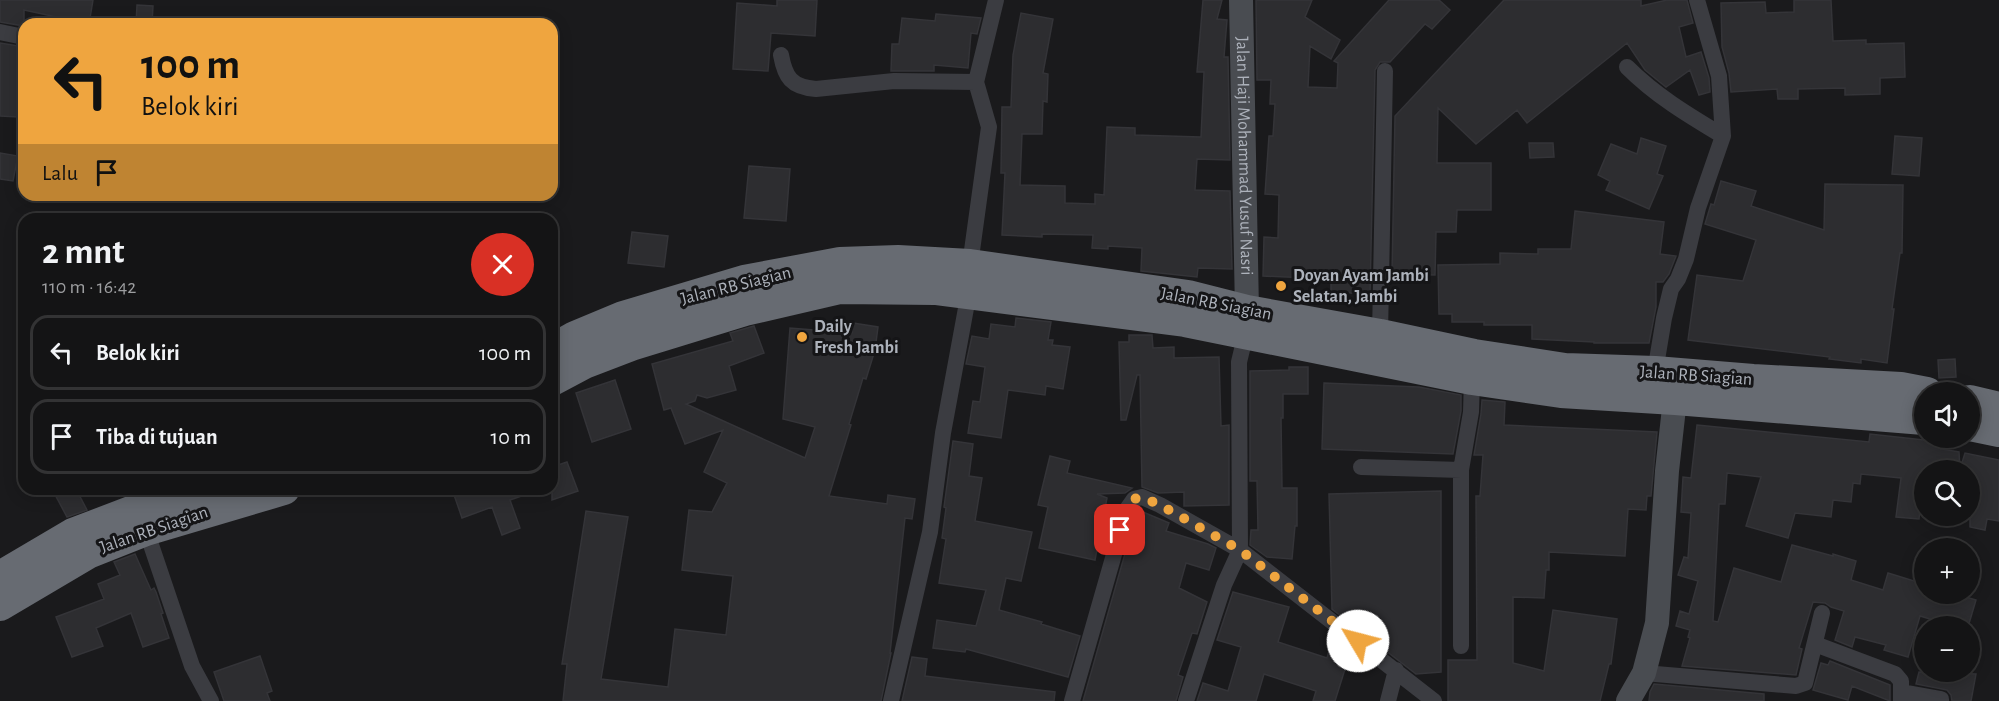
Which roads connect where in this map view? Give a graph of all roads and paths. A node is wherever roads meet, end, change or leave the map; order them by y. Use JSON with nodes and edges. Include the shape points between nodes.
{"nodes":[{"id":1,"x":996,"y":0,"type":"edge"},
{"id":2,"x":1241,"y":0,"type":"edge"},
{"id":3,"x":1697,"y":0,"type":"edge"},
{"id":4,"x":0,"y":32,"type":"edge"},
{"id":5,"x":18,"y":36,"type":"edge"},
{"id":6,"x":781,"y":55,"type":"dead end"},
{"id":7,"x":1627,"y":67,"type":"dead end"},
{"id":8,"x":1385,"y":71,"type":"dead end"},
{"id":9,"x":976,"y":82,"type":"junction"},
{"id":10,"x":1723,"y":136,"type":"junction"},
{"id":11,"x":970,"y":279,"type":"junction"},
{"id":12,"x":1247,"y":322,"type":"junction"},
{"id":13,"x":1380,"y":335,"type":"junction"},
{"id":14,"x":558,"y":347,"type":"edge"},
{"id":15,"x":1655,"y":372,"type":"junction"},
{"id":16,"x":558,"y":377,"type":"edge"},
{"id":17,"x":1472,"y":379,"type":"junction"},
{"id":18,"x":1914,"y":391,"type":"edge"},
{"id":19,"x":1675,"y":399,"type":"junction"},
{"id":20,"x":1980,"y":403,"type":"edge"},
{"id":21,"x":1999,"y":408,"type":"edge"},
{"id":22,"x":1914,"y":417,"type":"edge"},
{"id":23,"x":1980,"y":427,"type":"edge"},
{"id":24,"x":1999,"y":431,"type":"edge"},
{"id":25,"x":1361,"y":467,"type":"dead end"},
{"id":26,"x":1461,"y":470,"type":"junction"},
{"id":27,"x":183,"y":495,"type":"edge"},
{"id":28,"x":264,"y":495,"type":"edge"},
{"id":29,"x":146,"y":530,"type":"junction"},
{"id":30,"x":1240,"y":550,"type":"junction"},
{"id":31,"x":0,"y":577,"type":"edge"},
{"id":32,"x":0,"y":605,"type":"edge"},
{"id":33,"x":1822,"y":613,"type":"dead end"},
{"id":34,"x":1815,"y":644,"type":"junction"},
{"id":35,"x":1461,"y":646,"type":"dead end"},
{"id":36,"x":1396,"y":670,"type":"junction"},
{"id":37,"x":1644,"y":673,"type":"junction"},
{"id":38,"x":1901,"y":696,"type":"edge"},
{"id":39,"x":211,"y":701,"type":"edge"},
{"id":40,"x":891,"y":701,"type":"edge"},
{"id":41,"x":1072,"y":701,"type":"edge"},
{"id":42,"x":1186,"y":701,"type":"edge"},
{"id":43,"x":1388,"y":701,"type":"edge"},
{"id":44,"x":1434,"y":701,"type":"edge"},
{"id":45,"x":1628,"y":701,"type":"edge"},
{"id":46,"x":1941,"y":701,"type":"edge"}],
"edges":[{"from":1,"to":9,"type":"street"},
{"from":2,"to":12,"type":"street","name":"Jalan Haji Mohammad Yusuf Nasri"},
{"from":3,"to":10,"type":"street","via":[[1719,76]]},
{"from":4,"to":5,"type":"street"},
{"from":6,"to":9,"type":"street","via":[[784,73],[806,88],[894,81]]},
{"from":7,"to":10,"type":"street","via":[[1671,105]]},
{"from":8,"to":13,"type":"street"},
{"from":9,"to":11,"type":"street","via":[[989,127]]},
{"from":10,"to":15,"type":"street","via":[[1698,208],[1686,259],[1671,289]]},
{"from":11,"to":12,"type":"highway","name":"Jalan RB Siagian","via":[[1185,321]]},
{"from":11,"to":14,"type":"highway","name":"Jalan RB Siagian","via":[[898,261],[840,263],[744,281],[623,317]]},
{"from":11,"to":16,"type":"highway","name":"Jalan RB Siagian","via":[[935,289],[840,288],[745,310],[631,345]]},
{"from":11,"to":40,"type":"street","via":[[930,532]]},
{"from":12,"to":13,"type":"highway","name":"Jalan RB Siagian"},
{"from":12,"to":17,"type":"highway","name":"Jalan RB Siagian"},
{"from":12,"to":30,"type":"street","via":[[1239,362]]},
{"from":13,"to":15,"type":"highway","name":"Jalan RB Siagian","via":[[1474,356],[1565,369]]},
{"from":15,"to":18,"type":"highway","name":"Jalan RB Siagian"},
{"from":17,"to":19,"type":"highway","name":"Jalan RB Siagian","via":[[1561,392]]},
{"from":17,"to":26,"type":"street","via":[[1472,412]]},
{"from":19,"to":22,"type":"highway","name":"Jalan RB Siagian"},
{"from":19,"to":37,"type":"street","via":[[1657,623]]},
{"from":20,"to":21,"type":"highway"},
{"from":23,"to":24,"type":"highway"},
{"from":25,"to":26,"type":"street"},
{"from":26,"to":35,"type":"street"},
{"from":27,"to":31,"type":"highway","name":"Jalan RB Siagian","via":[[73,534]]},
{"from":28,"to":29,"type":"highway","name":"Jalan RB Siagian"},
{"from":29,"to":32,"type":"highway","name":"Jalan RB Siagian","via":[[88,553]]},
{"from":29,"to":39,"type":"street","via":[[192,666]]},
{"from":30,"to":36,"type":"street"},
{"from":30,"to":41,"type":"street","via":[[1160,505],[1142,497],[1134,499],[1127,509]]},
{"from":30,"to":42,"type":"street","via":[[1224,585]]},
{"from":33,"to":34,"type":"street"},
{"from":34,"to":37,"type":"street","via":[[1806,683],[1796,686]]},
{"from":34,"to":38,"type":"street","via":[[1895,674],[1901,681]]},
{"from":36,"to":43,"type":"street"},
{"from":36,"to":44,"type":"street"},
{"from":37,"to":45,"type":"street"},
{"from":38,"to":46,"type":"street"}]}
